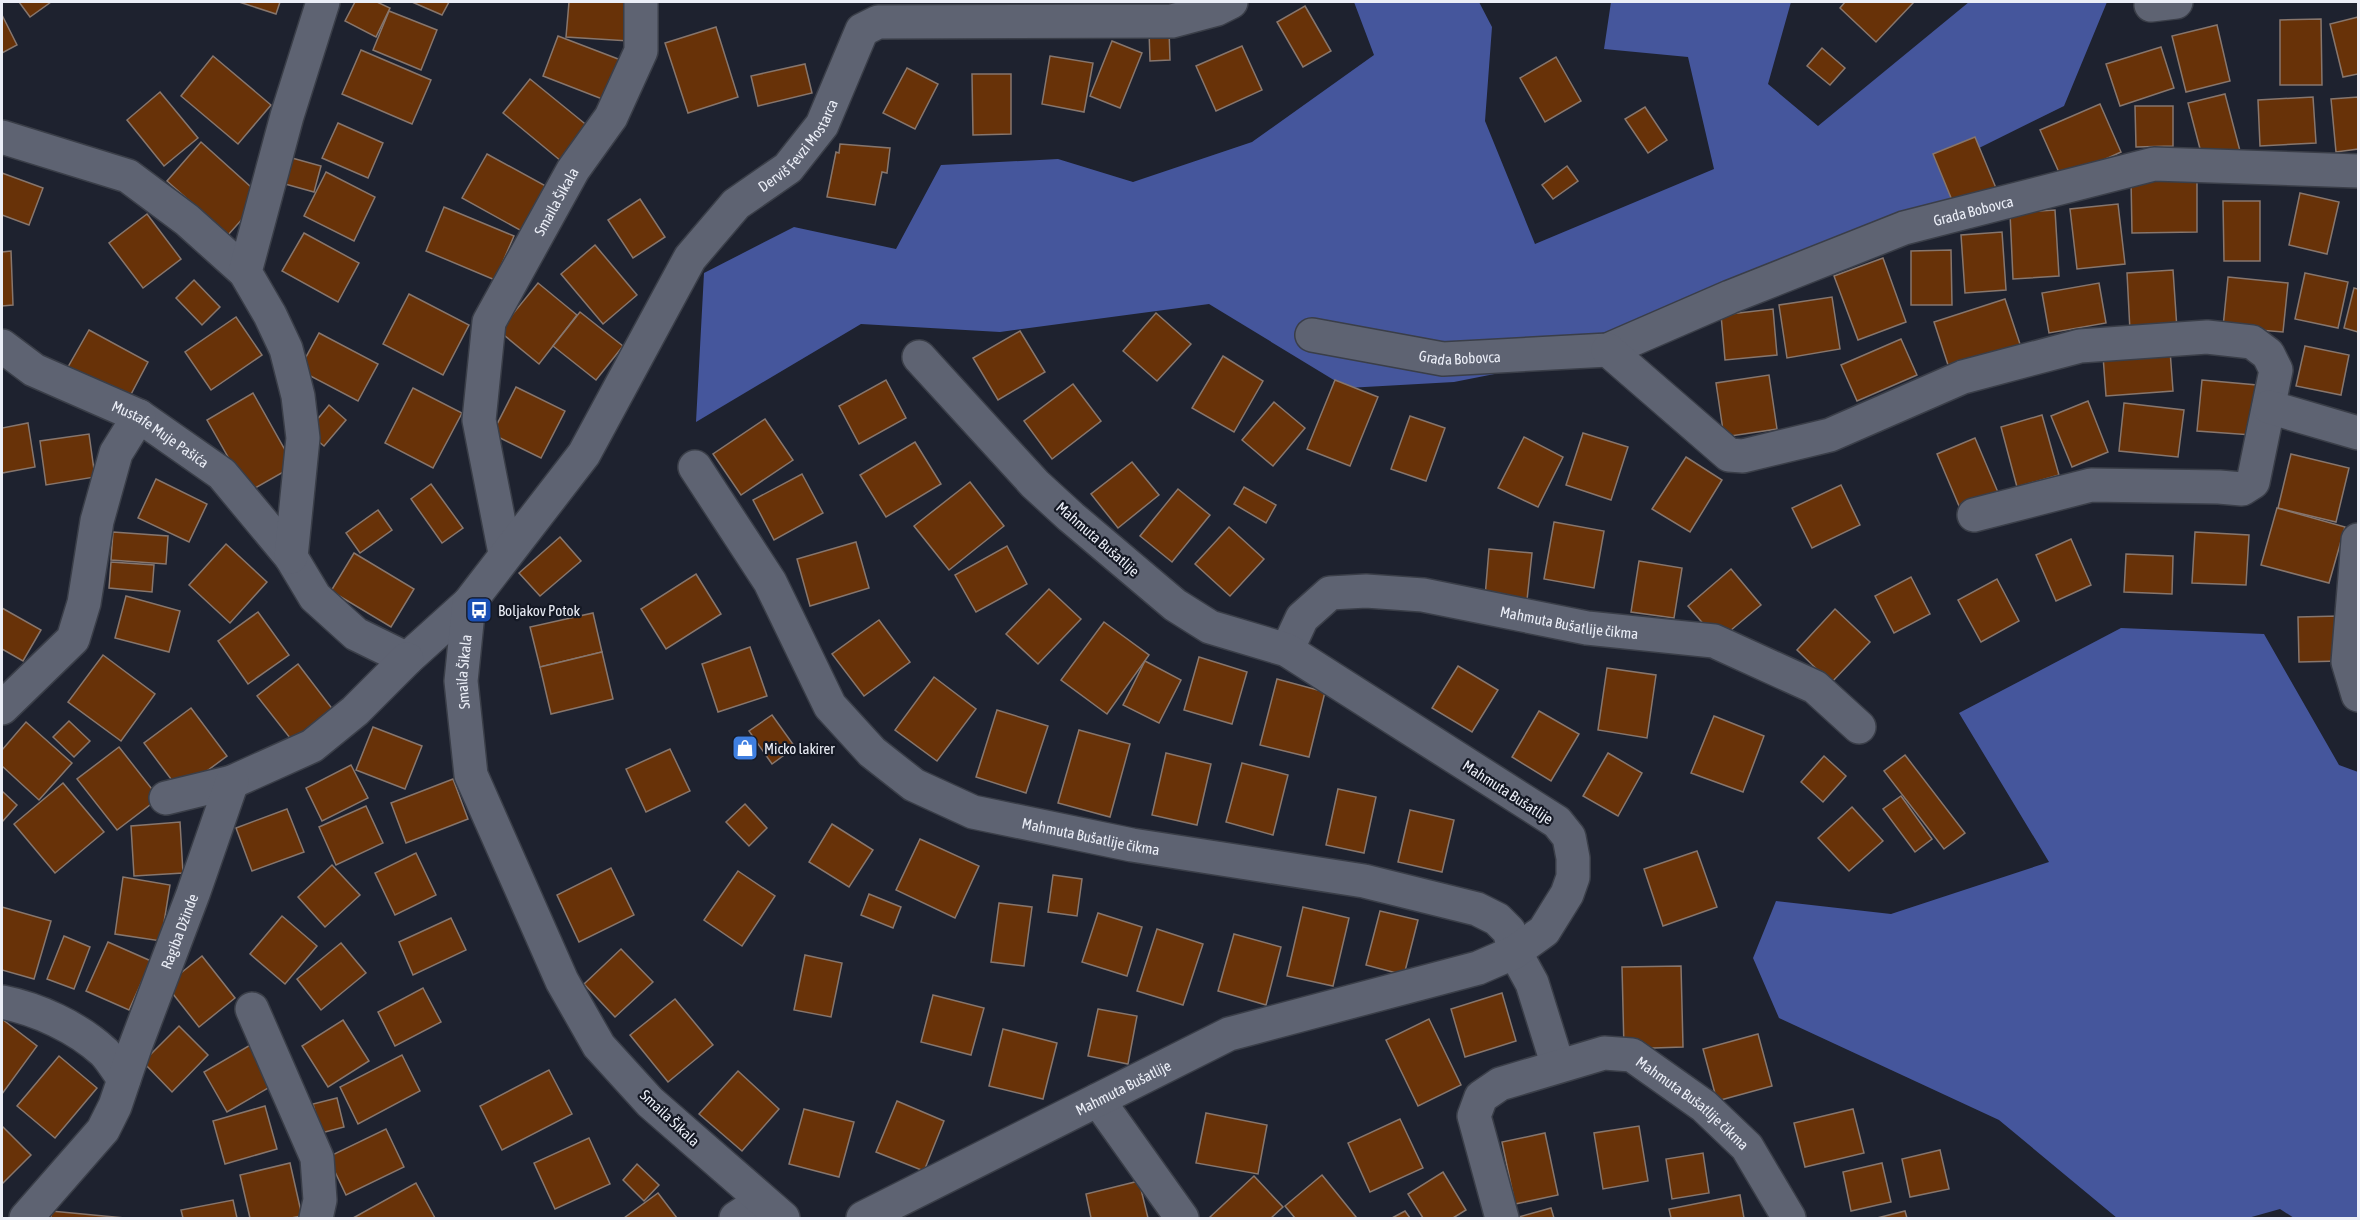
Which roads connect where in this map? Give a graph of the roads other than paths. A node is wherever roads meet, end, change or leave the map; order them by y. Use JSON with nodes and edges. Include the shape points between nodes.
{"nodes":[{"id":1,"x":323,"y":2,"type":"edge"},
{"id":2,"x":641,"y":2,"type":"edge"},
{"id":3,"x":1231,"y":2,"type":"edge"},
{"id":4,"x":2,"y":137,"type":"edge"},
{"id":5,"x":2358,"y":171,"type":"edge"},
{"id":6,"x":245,"y":272,"type":"junction"},
{"id":7,"x":1312,"y":334,"type":"dead end"},
{"id":8,"x":2,"y":346,"type":"edge"},
{"id":9,"x":1608,"y":350,"type":"junction"},
{"id":10,"x":919,"y":357,"type":"dead end"},
{"id":11,"x":2270,"y":407,"type":"junction"},
{"id":12,"x":138,"y":416,"type":"junction"},
{"id":13,"x":2358,"y":433,"type":"edge"},
{"id":14,"x":695,"y":467,"type":"dead end"},
{"id":15,"x":1974,"y":514,"type":"dead end"},
{"id":16,"x":2358,"y":540,"type":"edge"},
{"id":17,"x":505,"y":553,"type":"junction"},
{"id":18,"x":291,"y":557,"type":"junction"},
{"id":19,"x":469,"y":603,"type":"junction"},
{"id":20,"x":1287,"y":650,"type":"junction"},
{"id":21,"x":407,"y":659,"type":"junction"},
{"id":22,"x":2358,"y":695,"type":"edge"},
{"id":23,"x":2,"y":708,"type":"edge"},
{"id":24,"x":1859,"y":727,"type":"dead end"},
{"id":25,"x":232,"y":782,"type":"junction"},
{"id":26,"x":166,"y":798,"type":"dead end"},
{"id":27,"x":1515,"y":952,"type":"junction"},
{"id":28,"x":2,"y":1002,"type":"edge"},
{"id":29,"x":252,"y":1009,"type":"dead end"},
{"id":30,"x":1558,"y":1066,"type":"junction"},
{"id":31,"x":124,"y":1078,"type":"junction"},
{"id":32,"x":1098,"y":1100,"type":"junction"},
{"id":33,"x":760,"y":1213,"type":"edge"},
{"id":34,"x":26,"y":1218,"type":"edge"},
{"id":35,"x":316,"y":1218,"type":"edge"},
{"id":36,"x":862,"y":1218,"type":"edge"},
{"id":37,"x":1182,"y":1218,"type":"edge"},
{"id":38,"x":1502,"y":1218,"type":"edge"},
{"id":39,"x":1789,"y":1218,"type":"edge"}],
"edges":[{"from":1,"to":6,"type":"street","via":[[286,116]]},
{"from":2,"to":17,"type":"street","name":"Smaila Šikala","via":[[641,51],[611,117],[573,170],[489,322],[479,420]]},
{"from":3,"to":17,"type":"street","name":"Derviš Fevzi Mostarca","via":[[1172,21],[878,22],[862,30],[822,125],[788,168],[736,204],[690,258],[584,454]]},
{"from":4,"to":6,"type":"street","via":[[128,176],[188,220]]},
{"from":5,"to":9,"type":"street","name":"Grada Bobovca","via":[[2154,164],[1904,228]]},
{"from":6,"to":18,"type":"street","via":[[286,349],[298,396],[303,438]]},
{"from":7,"to":9,"type":"street","name":"Grada Bobovca","via":[[1443,359]]},
{"from":8,"to":12,"type":"street","name":"Mustafe Muje Pašića","via":[[34,370]]},
{"from":9,"to":11,"type":"street","via":[[1729,455],[1743,456],[1830,435],[1964,377],[2080,346],[2207,337],[2252,342],[2268,354],[2276,370]]},
{"from":10,"to":20,"type":"street","name":"Mahmuta Bušatlije","via":[[1035,484],[1175,605],[1210,627]]},
{"from":11,"to":13,"type":"street"},
{"from":11,"to":15,"type":"street","via":[[2253,482],[2242,489],[2091,485]]},
{"from":12,"to":18,"type":"street","name":"Mustafe Muje Pašića","via":[[222,474]]},
{"from":12,"to":23,"type":"street","via":[[116,453],[97,521],[84,603],[73,639]]},
{"from":14,"to":27,"type":"street","name":"Mahmuta Bušatlije čikma","via":[[770,582],[830,706],[872,752],[914,785],[973,812],[1132,845],[1364,881],[1477,909],[1497,919],[1509,931]]},
{"from":16,"to":22,"type":"street","via":[[2348,662]]},
{"from":17,"to":19,"type":"street","name":"Smaila Šikala"},
{"from":18,"to":21,"type":"street","name":"Mustafe Muje Pašića","via":[[315,597],[356,634]]},
{"from":19,"to":21,"type":"street"},
{"from":19,"to":33,"type":"street","name":"Smaila Šikala","via":[[460,681],[471,775],[562,981],[599,1046]]},
{"from":20,"to":24,"type":"street","name":"Mahmuta Bušatlije čikma","via":[[1302,618],[1330,593],[1423,595],[1587,628],[1714,641],[1815,687]]},
{"from":20,"to":27,"type":"street","name":"Mahmuta Bušatlije","via":[[1557,822],[1569,837],[1573,877],[1567,894],[1544,931]]},
{"from":21,"to":25,"type":"street","via":[[355,711],[312,746]]},
{"from":25,"to":26,"type":"street"},
{"from":25,"to":31,"type":"street","name":"Ragiba Džinde"},
{"from":27,"to":30,"type":"street","name":"Mahmuta Bušatlije čikma","via":[[1532,983]]},
{"from":27,"to":32,"type":"street","name":"Mahmuta Bušatlije","via":[[1478,968],[1228,1034]]},
{"from":28,"to":31,"type":"street","via":[[34,1011],[78,1032],[104,1053]]},
{"from":29,"to":35,"type":"street","via":[[317,1158],[320,1200]]},
{"from":30,"to":38,"type":"street","name":"Mahmuta Bušatlije čikma","via":[[1500,1084],[1482,1097],[1474,1116]]},
{"from":30,"to":39,"type":"street","name":"Mahmuta Bušatlije čikma","via":[[1604,1053],[1632,1054],[1704,1106],[1747,1147]]},
{"from":31,"to":34,"type":"street","name":"Ragiba Džinde","via":[[103,1130]]},
{"from":32,"to":36,"type":"street","name":"Mahmuta Bušatlije"},
{"from":32,"to":37,"type":"street"}]}
